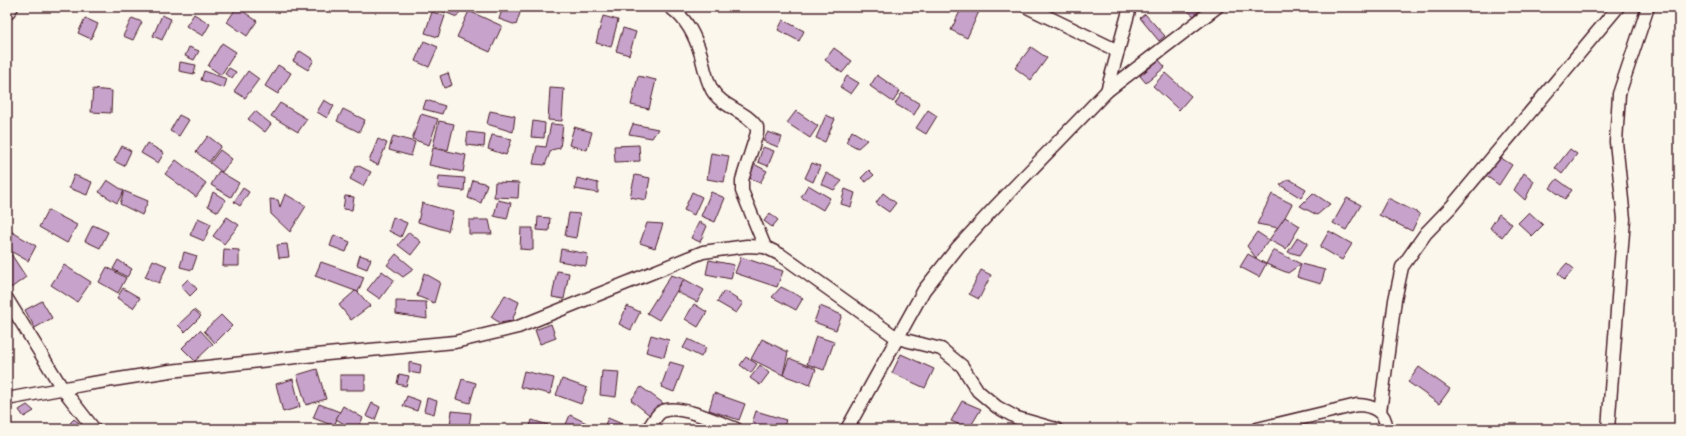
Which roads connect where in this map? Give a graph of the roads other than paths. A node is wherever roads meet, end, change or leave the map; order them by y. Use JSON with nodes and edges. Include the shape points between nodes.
{"nodes":[{"id":1,"x":12,"y":7,"type":"edge"},
{"id":2,"x":670,"y":7,"type":"edge"},
{"id":3,"x":1027,"y":7,"type":"edge"},
{"id":4,"x":1130,"y":7,"type":"edge"},
{"id":5,"x":1217,"y":7,"type":"edge"},
{"id":6,"x":1618,"y":7,"type":"edge"},
{"id":7,"x":1648,"y":7,"type":"edge"},
{"id":8,"x":7,"y":14,"type":"edge"},
{"id":9,"x":1118,"y":51,"type":"junction"},
{"id":10,"x":1107,"y":91,"type":"junction"},
{"id":11,"x":765,"y":247,"type":"junction"},
{"id":12,"x":7,"y":299,"type":"edge"},
{"id":13,"x":897,"y":338,"type":"junction"},
{"id":14,"x":62,"y":388,"type":"junction"},
{"id":15,"x":7,"y":399,"type":"edge"},
{"id":16,"x":1380,"y":412,"type":"junction"},
{"id":17,"x":94,"y":429,"type":"edge"},
{"id":18,"x":648,"y":429,"type":"edge"},
{"id":19,"x":736,"y":429,"type":"edge"},
{"id":20,"x":847,"y":429,"type":"edge"},
{"id":21,"x":1056,"y":429,"type":"edge"},
{"id":22,"x":1257,"y":429,"type":"edge"},
{"id":23,"x":1386,"y":429,"type":"edge"},
{"id":24,"x":1608,"y":429,"type":"edge"}],
"edges":[{"from":1,"to":8,"type":"street"},
{"from":2,"to":11,"type":"street","via":[[680,14],[691,29],[712,90],[722,103],[745,115],[757,127],[742,180],[742,191]]},
{"from":3,"to":9,"type":"street"},
{"from":4,"to":9,"type":"street"},
{"from":5,"to":10,"type":"street"},
{"from":6,"to":16,"type":"street","via":[[1451,207],[1426,233],[1402,267]]},
{"from":7,"to":24,"type":"street","via":[[1619,94],[1616,142],[1624,219]]},
{"from":9,"to":10,"type":"street"},
{"from":10,"to":13,"type":"street","via":[[958,247],[924,290]]},
{"from":11,"to":13,"type":"street","via":[[781,255]]},
{"from":11,"to":14,"type":"street","via":[[747,246],[703,252],[518,327],[455,342],[186,370]]},
{"from":12,"to":14,"type":"street"},
{"from":13,"to":20,"type":"street"},
{"from":13,"to":21,"type":"street","via":[[941,349],[962,366],[978,391],[997,408],[1017,418]]},
{"from":14,"to":15,"type":"street"},
{"from":14,"to":17,"type":"street"},
{"from":16,"to":22,"type":"street","via":[[1370,405],[1358,405]]},
{"from":16,"to":23,"type":"street","via":[[1387,424]]},
{"from":18,"to":19,"type":"street","via":[[661,412],[671,409],[681,409]]}]}
